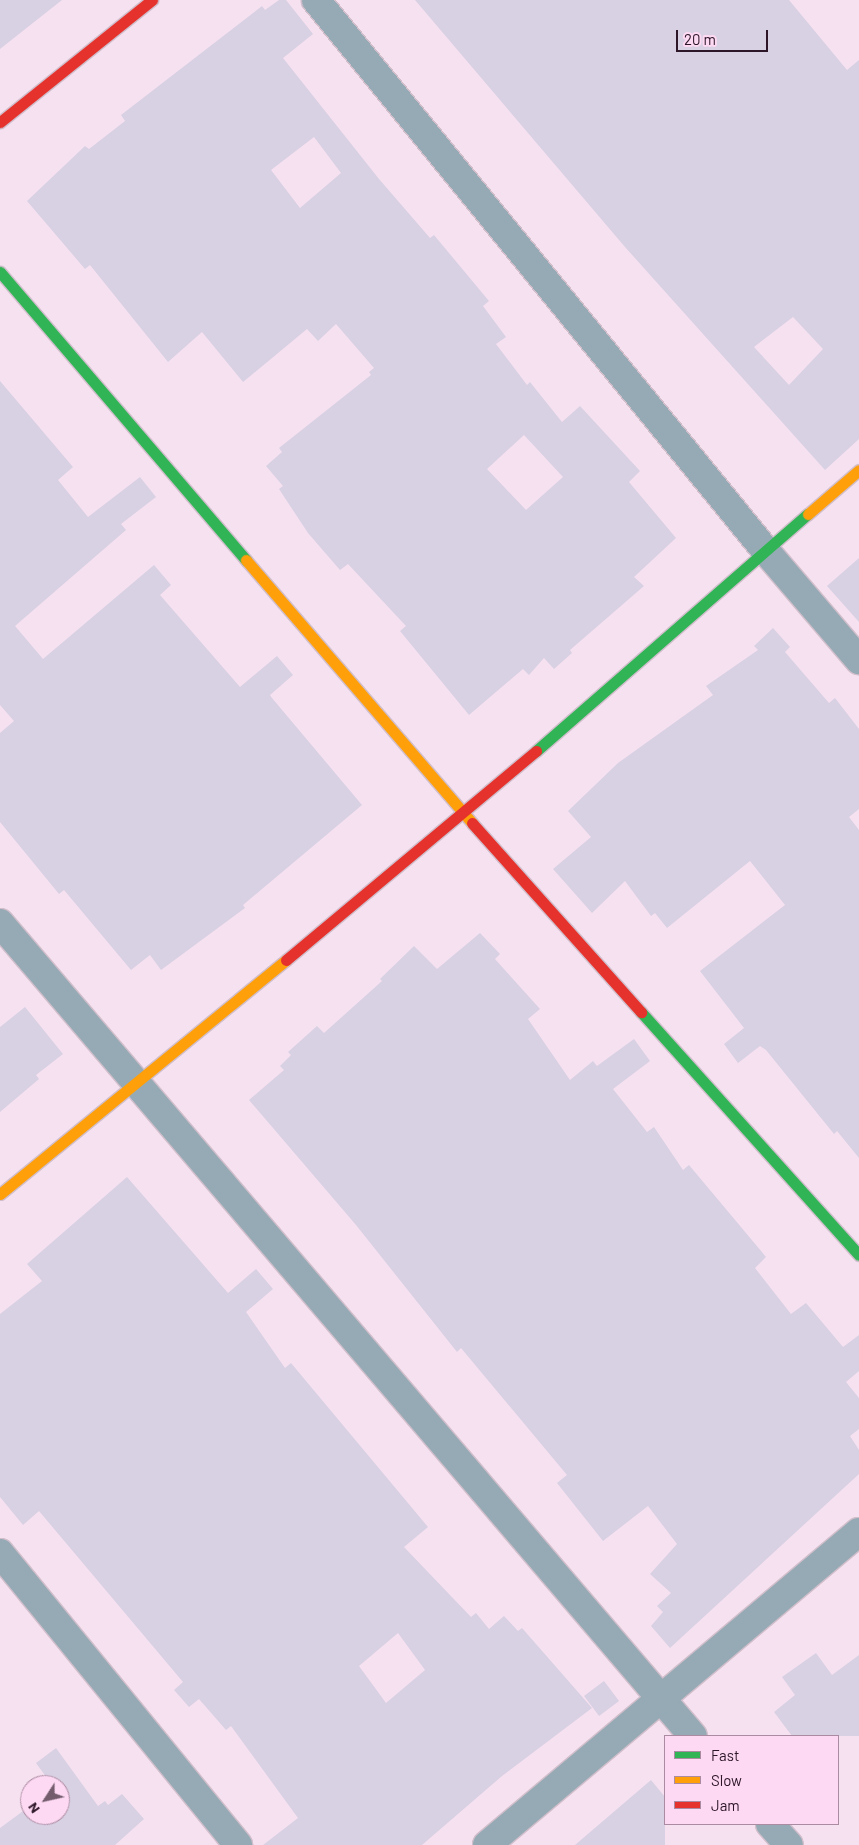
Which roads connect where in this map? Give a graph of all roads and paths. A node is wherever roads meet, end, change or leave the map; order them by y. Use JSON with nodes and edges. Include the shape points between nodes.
{"nodes":[{"id":1,"x":152,"y":0,"type":"edge"},
{"id":2,"x":316,"y":0,"type":"edge"},
{"id":3,"x":0,"y":122,"type":"edge"},
{"id":4,"x":0,"y":272,"type":"edge"},
{"id":5,"x":859,"y":470,"type":"edge"},
{"id":6,"x":765,"y":550,"type":"junction"},
{"id":7,"x":859,"y":660,"type":"edge"},
{"id":8,"x":464,"y":814,"type":"junction"},
{"id":9,"x":0,"y":923,"type":"edge"},
{"id":10,"x":139,"y":1083,"type":"junction"},
{"id":11,"x":0,"y":1194,"type":"edge"},
{"id":12,"x":859,"y":1255,"type":"edge"},
{"id":13,"x":859,"y":1532,"type":"edge"},
{"id":14,"x":0,"y":1553,"type":"edge"},
{"id":15,"x":661,"y":1700,"type":"junction"},
{"id":16,"x":692,"y":1735,"type":"edge"},
{"id":17,"x":771,"y":1825,"type":"edge"},
{"id":18,"x":238,"y":1845,"type":"edge"},
{"id":19,"x":487,"y":1845,"type":"edge"},
{"id":20,"x":789,"y":1845,"type":"edge"}],
"edges":[{"from":1,"to":3,"type":"street"},
{"from":2,"to":6,"type":"street"},
{"from":4,"to":8,"type":"street"},
{"from":5,"to":6,"type":"street"},
{"from":6,"to":7,"type":"street"},
{"from":6,"to":8,"type":"street"},
{"from":8,"to":10,"type":"street"},
{"from":8,"to":12,"type":"street"},
{"from":9,"to":10,"type":"street"},
{"from":10,"to":11,"type":"street"},
{"from":10,"to":15,"type":"street"},
{"from":13,"to":15,"type":"street"},
{"from":14,"to":18,"type":"street"},
{"from":15,"to":16,"type":"street"},
{"from":15,"to":19,"type":"street"},
{"from":17,"to":20,"type":"street"}]}
